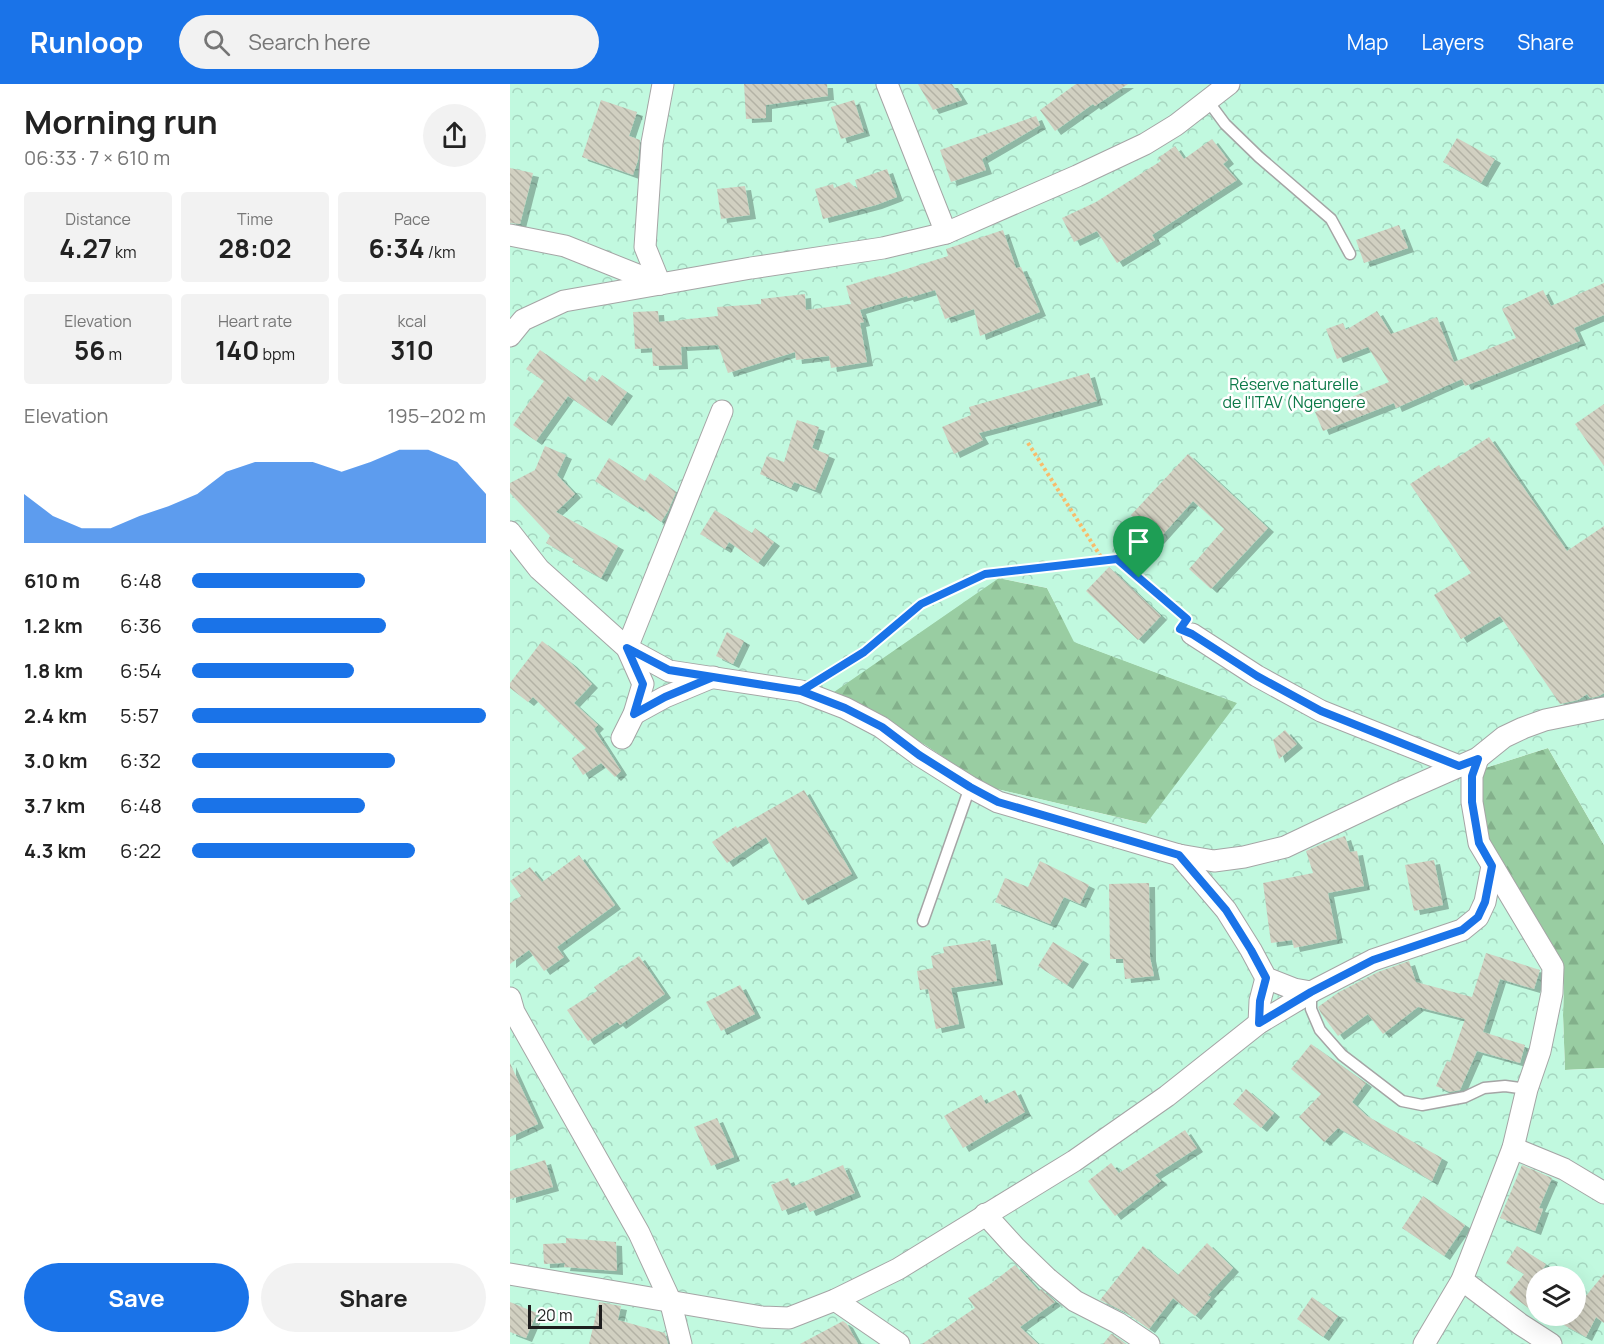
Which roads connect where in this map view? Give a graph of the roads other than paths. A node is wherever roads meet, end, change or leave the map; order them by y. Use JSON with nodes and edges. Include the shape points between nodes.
{"nodes":[{"id":1,"x":663,"y":84,"type":"edge"},
{"id":2,"x":887,"y":84,"type":"edge"},
{"id":3,"x":1229,"y":84,"type":"edge"},
{"id":4,"x":1208,"y":101,"type":"junction"},
{"id":5,"x":946,"y":233,"type":"junction"},
{"id":6,"x":510,"y":234,"type":"edge"},
{"id":7,"x":1350,"y":254,"type":"dead end"},
{"id":8,"x":660,"y":284,"type":"junction"},
{"id":9,"x":510,"y":336,"type":"edge"},
{"id":10,"x":722,"y":411,"type":"dead end"},
{"id":11,"x":510,"y":532,"type":"edge"},
{"id":12,"x":1192,"y":634,"type":"road end"},
{"id":13,"x":627,"y":648,"type":"junction"},
{"id":14,"x":713,"y":677,"type":"junction"},
{"id":15,"x":1604,"y":708,"type":"edge"},
{"id":16,"x":634,"y":714,"type":"junction"},
{"id":17,"x":622,"y":738,"type":"dead end"},
{"id":18,"x":1468,"y":763,"type":"junction"},
{"id":19,"x":970,"y":787,"type":"junction"},
{"id":20,"x":1179,"y":855,"type":"junction"},
{"id":21,"x":1492,"y":866,"type":"junction"},
{"id":22,"x":923,"y":921,"type":"dead end"},
{"id":23,"x":1266,"y":978,"type":"junction"},
{"id":24,"x":1311,"y":992,"type":"junction"},
{"id":25,"x":512,"y":1006,"type":"edge"},
{"id":26,"x":1259,"y":1023,"type":"junction"},
{"id":27,"x":1527,"y":1089,"type":"junction"},
{"id":28,"x":1513,"y":1148,"type":"junction"},
{"id":29,"x":1604,"y":1193,"type":"edge"},
{"id":30,"x":985,"y":1214,"type":"junction"},
{"id":31,"x":510,"y":1274,"type":"edge"},
{"id":32,"x":1462,"y":1280,"type":"junction"},
{"id":33,"x":670,"y":1300,"type":"junction"},
{"id":34,"x":835,"y":1300,"type":"junction"},
{"id":35,"x":681,"y":1344,"type":"edge"},
{"id":36,"x":899,"y":1344,"type":"edge"},
{"id":37,"x":1149,"y":1344,"type":"edge"},
{"id":38,"x":1425,"y":1344,"type":"edge"},
{"id":39,"x":1551,"y":1344,"type":"edge"}],
"edges":[{"from":1,"to":8,"type":"street","via":[[652,143],[645,247]]},
{"from":2,"to":5,"type":"street"},
{"from":3,"to":4,"type":"street"},
{"from":4,"to":5,"type":"street","via":[[1145,144]]},
{"from":4,"to":7,"type":"lane","via":[[1259,157],[1331,219]]},
{"from":5,"to":8,"type":"street","via":[[883,248]]},
{"from":6,"to":8,"type":"street","via":[[565,246]]},
{"from":8,"to":9,"type":"street","via":[[564,301],[523,320]]},
{"from":10,"to":13,"type":"street"},
{"from":11,"to":13,"type":"street","via":[[539,569]]},
{"from":12,"to":18,"type":"street","via":[[1321,711]]},
{"from":13,"to":14,"type":"street","via":[[669,670]]},
{"from":13,"to":16,"type":"street","via":[[643,684]]},
{"from":14,"to":16,"type":"street"},
{"from":14,"to":19,"type":"street","via":[[801,691],[845,708],[882,727]]},
{"from":15,"to":18,"type":"street","via":[[1523,728]]},
{"from":16,"to":17,"type":"street"},
{"from":18,"to":20,"type":"street","via":[[1285,847],[1214,861]]},
{"from":18,"to":21,"type":"street","via":[[1479,843]]},
{"from":19,"to":20,"type":"street","via":[[998,802]]},
{"from":19,"to":22,"type":"lane"},
{"from":20,"to":23,"type":"street","via":[[1226,910]]},
{"from":21,"to":24,"type":"street","via":[[1478,917],[1462,930],[1373,960]]},
{"from":21,"to":27,"type":"street","via":[[1553,967],[1548,1019]]},
{"from":23,"to":24,"type":"street"},
{"from":23,"to":26,"type":"street"},
{"from":24,"to":26,"type":"street"},
{"from":24,"to":27,"type":"lane","via":[[1311,1009],[1320,1030],[1342,1055],[1402,1101],[1422,1105],[1465,1097],[1484,1088]]},
{"from":25,"to":33,"type":"street","via":[[639,1233]]},
{"from":26,"to":30,"type":"street","via":[[1167,1096],[1074,1161]]},
{"from":27,"to":28,"type":"street"},
{"from":28,"to":29,"type":"street","via":[[1563,1169]]},
{"from":28,"to":32,"type":"street"},
{"from":30,"to":34,"type":"street","via":[[898,1269]]},
{"from":30,"to":37,"type":"street","via":[[1075,1301]]},
{"from":31,"to":33,"type":"street"},
{"from":32,"to":38,"type":"street"},
{"from":32,"to":39,"type":"street"},
{"from":33,"to":34,"type":"street","via":[[762,1317],[789,1317]]},
{"from":33,"to":35,"type":"street"},
{"from":34,"to":36,"type":"street"}]}
